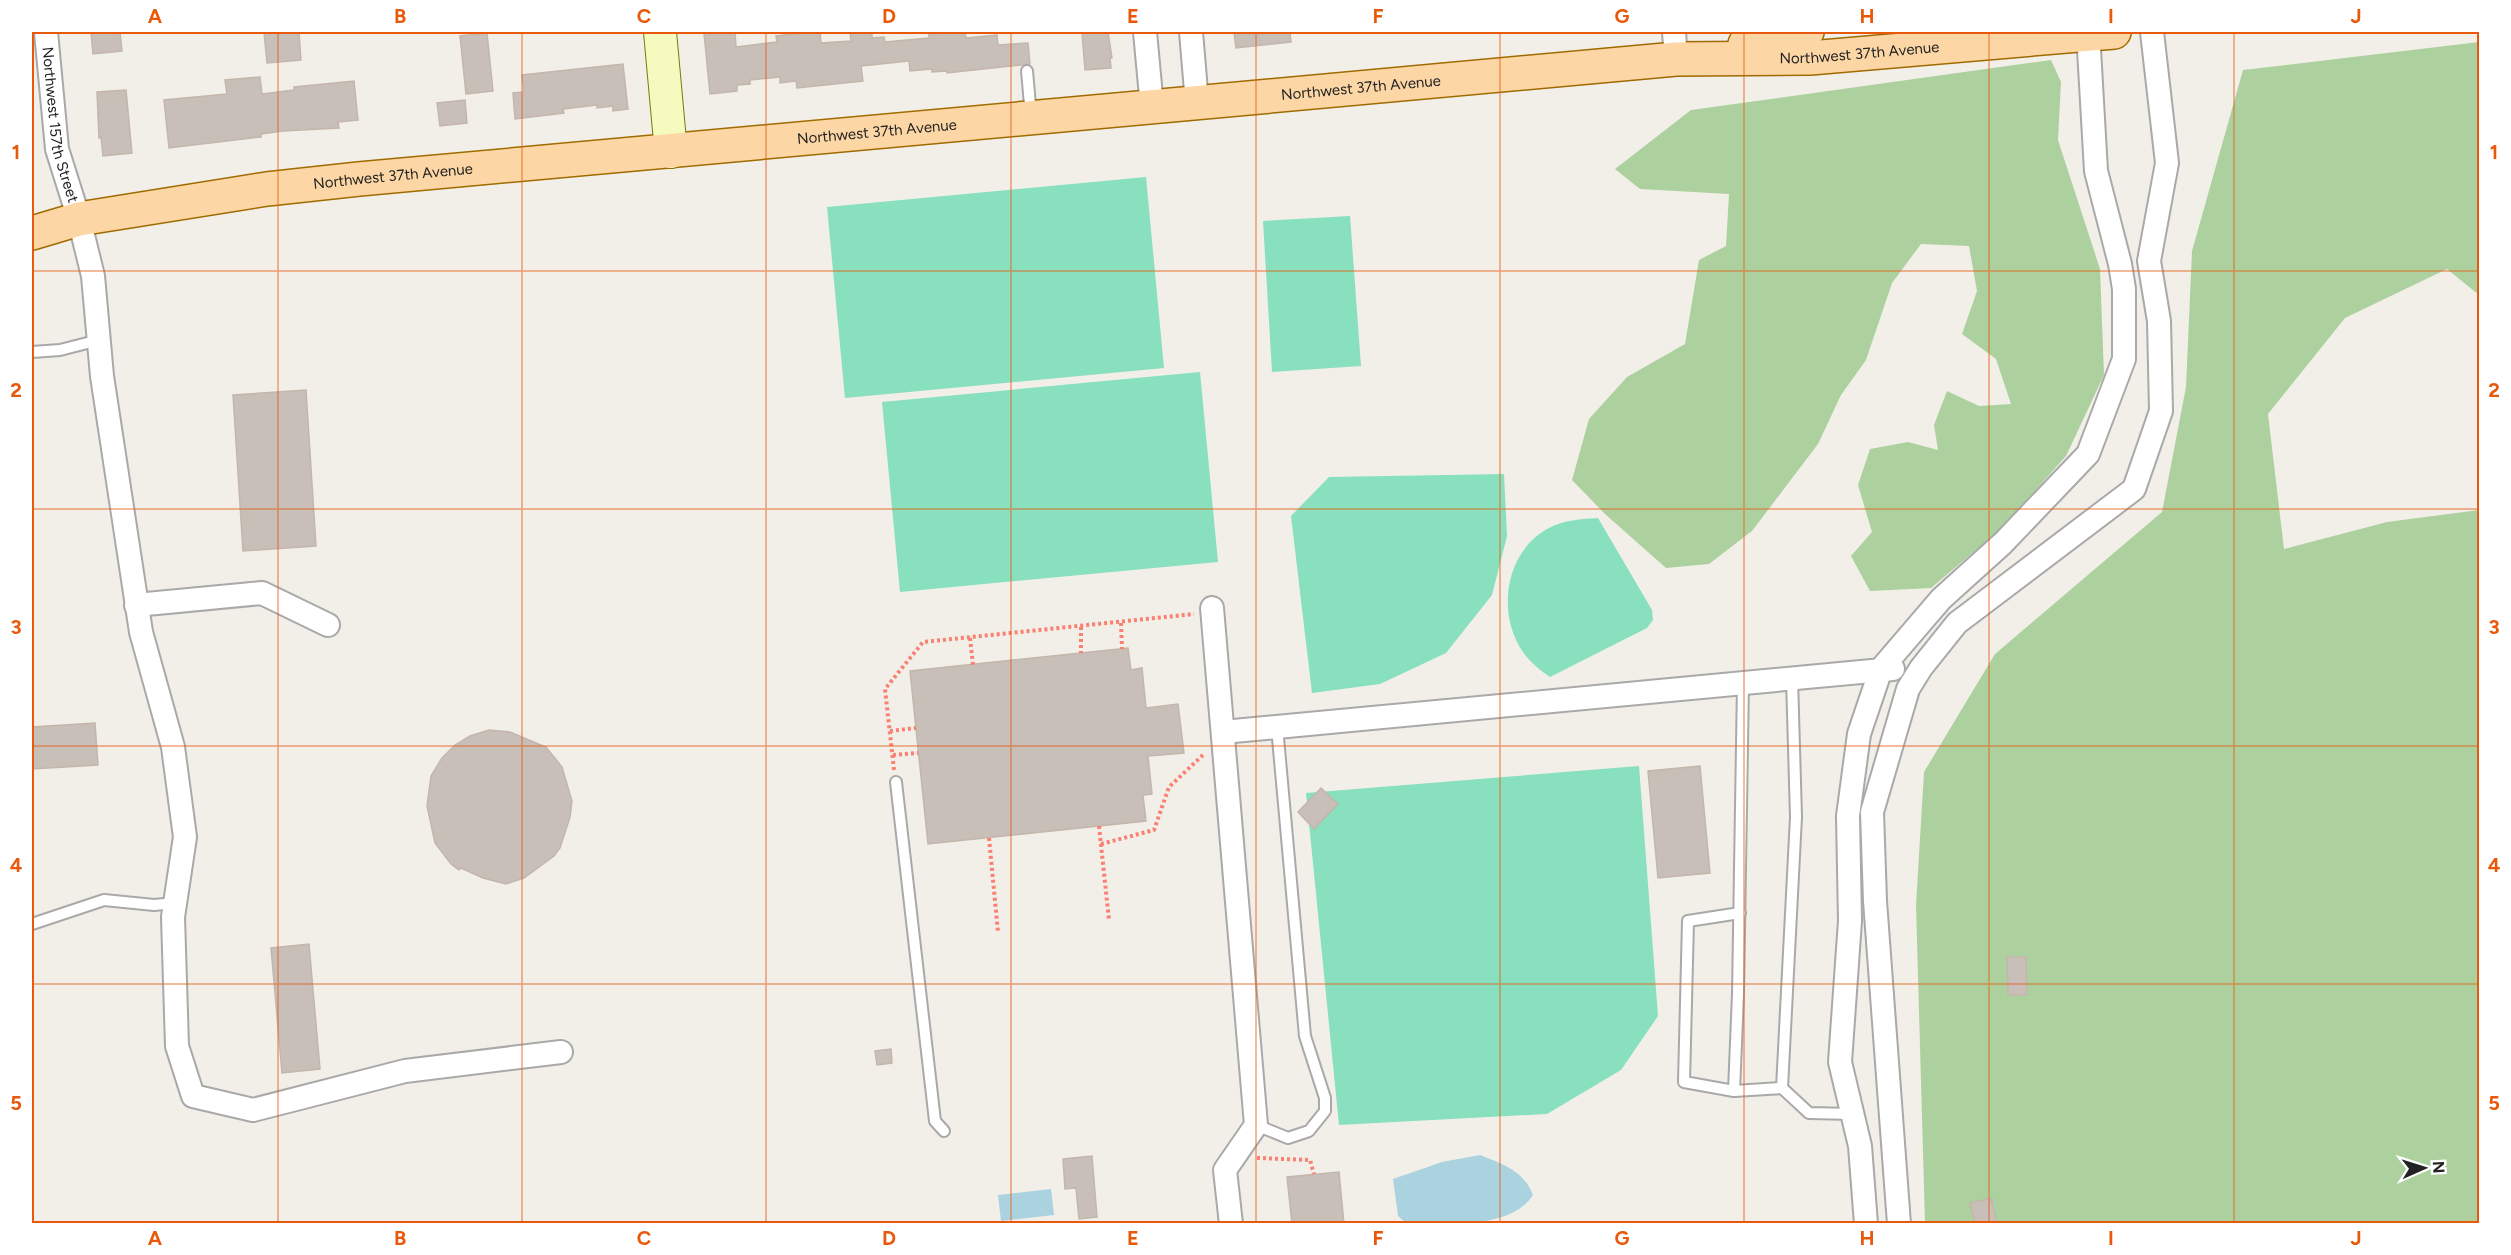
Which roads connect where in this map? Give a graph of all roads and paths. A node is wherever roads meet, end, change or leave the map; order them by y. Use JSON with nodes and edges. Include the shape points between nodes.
{"nodes":[{"id":1,"x":46,"y":32,"type":"edge"},
{"id":2,"x":660,"y":32,"type":"edge"},
{"id":3,"x":1145,"y":32,"type":"edge"},
{"id":4,"x":1191,"y":32,"type":"edge"},
{"id":5,"x":1807,"y":32,"type":"edge"},
{"id":6,"x":2096,"y":32,"type":"edge"},
{"id":7,"x":2152,"y":32,"type":"edge"},
{"id":8,"x":1675,"y":45,"type":"edge"},
{"id":9,"x":1027,"y":71,"type":"dead end"},
{"id":10,"x":1197,"y":103,"type":"junction"},
{"id":11,"x":1152,"y":107,"type":"junction"},
{"id":12,"x":1031,"y":119,"type":"junction"},
{"id":13,"x":671,"y":152,"type":"junction"},
{"id":14,"x":79,"y":219,"type":"junction"},
{"id":15,"x":32,"y":233,"type":"edge"},
{"id":16,"x":2149,"y":261,"type":"junction"},
{"id":17,"x":2120,"y":264,"type":"junction"},
{"id":18,"x":99,"y":340,"type":"junction"},
{"id":19,"x":32,"y":352,"type":"edge"},
{"id":20,"x":136,"y":605,"type":"junction"},
{"id":21,"x":1212,"y":608,"type":"joint"},
{"id":22,"x":1121,"y":622,"type":"junction"},
{"id":23,"x":328,"y":625,"type":"dead end"},
{"id":24,"x":1081,"y":627,"type":"junction"},
{"id":25,"x":970,"y":638,"type":"junction"},
{"id":26,"x":1122,"y":649,"type":"dead end"},
{"id":27,"x":1081,"y":653,"type":"dead end"},
{"id":28,"x":973,"y":665,"type":"dead end"},
{"id":29,"x":1921,"y":668,"type":"junction"},
{"id":30,"x":1881,"y":669,"type":"junction"},
{"id":31,"x":1792,"y":677,"type":"junction"},
{"id":32,"x":1743,"y":682,"type":"junction"},
{"id":33,"x":1277,"y":727,"type":"junction"},
{"id":34,"x":916,"y":728,"type":"dead end"},
{"id":35,"x":890,"y":730,"type":"junction"},
{"id":36,"x":1222,"y":732,"type":"junction"},
{"id":37,"x":918,"y":753,"type":"dead end"},
{"id":38,"x":1204,"y":754,"type":"dead end"},
{"id":39,"x":892,"y":755,"type":"junction"},
{"id":40,"x":896,"y":782,"type":"joint"},
{"id":41,"x":1099,"y":826,"type":"dead end"},
{"id":42,"x":989,"y":837,"type":"dead end"},
{"id":43,"x":1101,"y":844,"type":"junction"},
{"id":44,"x":175,"y":903,"type":"junction"},
{"id":45,"x":1740,"y":913,"type":"junction"},
{"id":46,"x":1109,"y":920,"type":"dead end"},
{"id":47,"x":32,"y":924,"type":"edge"},
{"id":48,"x":998,"y":932,"type":"dead end"},
{"id":49,"x":561,"y":1052,"type":"dead end"},
{"id":50,"x":1782,"y":1088,"type":"junction"},
{"id":51,"x":1734,"y":1090,"type":"junction"},
{"id":52,"x":1852,"y":1114,"type":"junction"},
{"id":53,"x":1256,"y":1125,"type":"junction"},
{"id":54,"x":944,"y":1131,"type":"dead end"},
{"id":55,"x":1231,"y":1224,"type":"edge"},
{"id":56,"x":1866,"y":1224,"type":"edge"},
{"id":57,"x":1899,"y":1224,"type":"edge"}],
"edges":[{"from":1,"to":14,"type":"street","name":"Northwest 157th Street","via":[[57,149]]},
{"from":2,"to":13,"type":"street"},
{"from":3,"to":11,"type":"street"},
{"from":4,"to":10,"type":"street"},
{"from":5,"to":8,"type":"main road","name":"Northwest 37th Avenue"},
{"from":6,"to":8,"type":"main road","name":"Northwest 37th Avenue","via":[[1810,58]]},
{"from":6,"to":17,"type":"street","via":[[2096,171]]},
{"from":7,"to":16,"type":"street","via":[[2167,163]]},
{"from":8,"to":10,"type":"main road","name":"Northwest 37th Avenue"},
{"from":9,"to":12,"type":"lane"},
{"from":10,"to":11,"type":"main road","name":"Northwest 37th Avenue"},
{"from":11,"to":12,"type":"main road","name":"Northwest 37th Avenue"},
{"from":12,"to":13,"type":"main road","name":"Northwest 37th Avenue"},
{"from":13,"to":14,"type":"main road","name":"Northwest 37th Avenue","via":[[278,188]]},
{"from":14,"to":15,"type":"main road","name":"Northwest 37th Avenue"},
{"from":14,"to":18,"type":"street","name":"Northwest 157th Street","via":[[93,276]]},
{"from":16,"to":17,"type":"street"},
{"from":16,"to":29,"type":"street","via":[[2159,321],[2161,411],[2134,489],[1957,623]]},
{"from":17,"to":30,"type":"street","via":[[2124,358],[2088,454],[2003,543],[1941,599]]},
{"from":18,"to":19,"type":"lane"},
{"from":18,"to":20,"type":"street","name":"Northwest 157th Street"},
{"from":20,"to":23,"type":"street","via":[[262,593]]},
{"from":20,"to":44,"type":"street","name":"Northwest 157th Street","via":[[173,747],[185,837]]},
{"from":21,"to":22,"type":"path","via":[[1191,615]]},
{"from":21,"to":36,"type":"street"},
{"from":22,"to":24,"type":"path"},
{"from":22,"to":26,"type":"path"},
{"from":24,"to":25,"type":"path"},
{"from":24,"to":27,"type":"path"},
{"from":25,"to":28,"type":"path"},
{"from":25,"to":35,"type":"path","via":[[922,642],[885,689]]},
{"from":29,"to":30,"type":"street"},
{"from":29,"to":57,"type":"street","via":[[1908,689],[1872,812]]},
{"from":30,"to":31,"type":"street"},
{"from":30,"to":52,"type":"street","via":[[1859,734],[1848,816],[1850,921],[1840,1062]]},
{"from":31,"to":32,"type":"street"},
{"from":31,"to":50,"type":"lane","via":[[1796,817]]},
{"from":32,"to":33,"type":"street"},
{"from":32,"to":45,"type":"lane"},
{"from":33,"to":36,"type":"street"},
{"from":33,"to":53,"type":"lane","via":[[1305,1036],[1325,1098],[1325,1111],[1309,1131],[1288,1138]]},
{"from":34,"to":35,"type":"path"},
{"from":35,"to":39,"type":"path"},
{"from":36,"to":53,"type":"street"},
{"from":37,"to":39,"type":"path"},
{"from":38,"to":43,"type":"path","via":[[1169,787],[1154,830]]},
{"from":39,"to":40,"type":"path"},
{"from":40,"to":54,"type":"lane","via":[[935,1121]]},
{"from":41,"to":43,"type":"path"},
{"from":42,"to":48,"type":"path"},
{"from":43,"to":46,"type":"path"},
{"from":44,"to":47,"type":"lane","via":[[145,905],[104,900]]},
{"from":44,"to":49,"type":"street","name":"Northwest 157th Street","via":[[177,1046],[193,1096],[254,1110],[405,1071]]},
{"from":45,"to":51,"type":"lane"},
{"from":45,"to":51,"type":"lane","via":[[1688,921],[1684,1082]]},
{"from":50,"to":51,"type":"lane"},
{"from":50,"to":52,"type":"lane","via":[[1809,1113]]},
{"from":52,"to":56,"type":"street","via":[[1860,1146]]},
{"from":53,"to":55,"type":"street","via":[[1226,1170]]}]}
